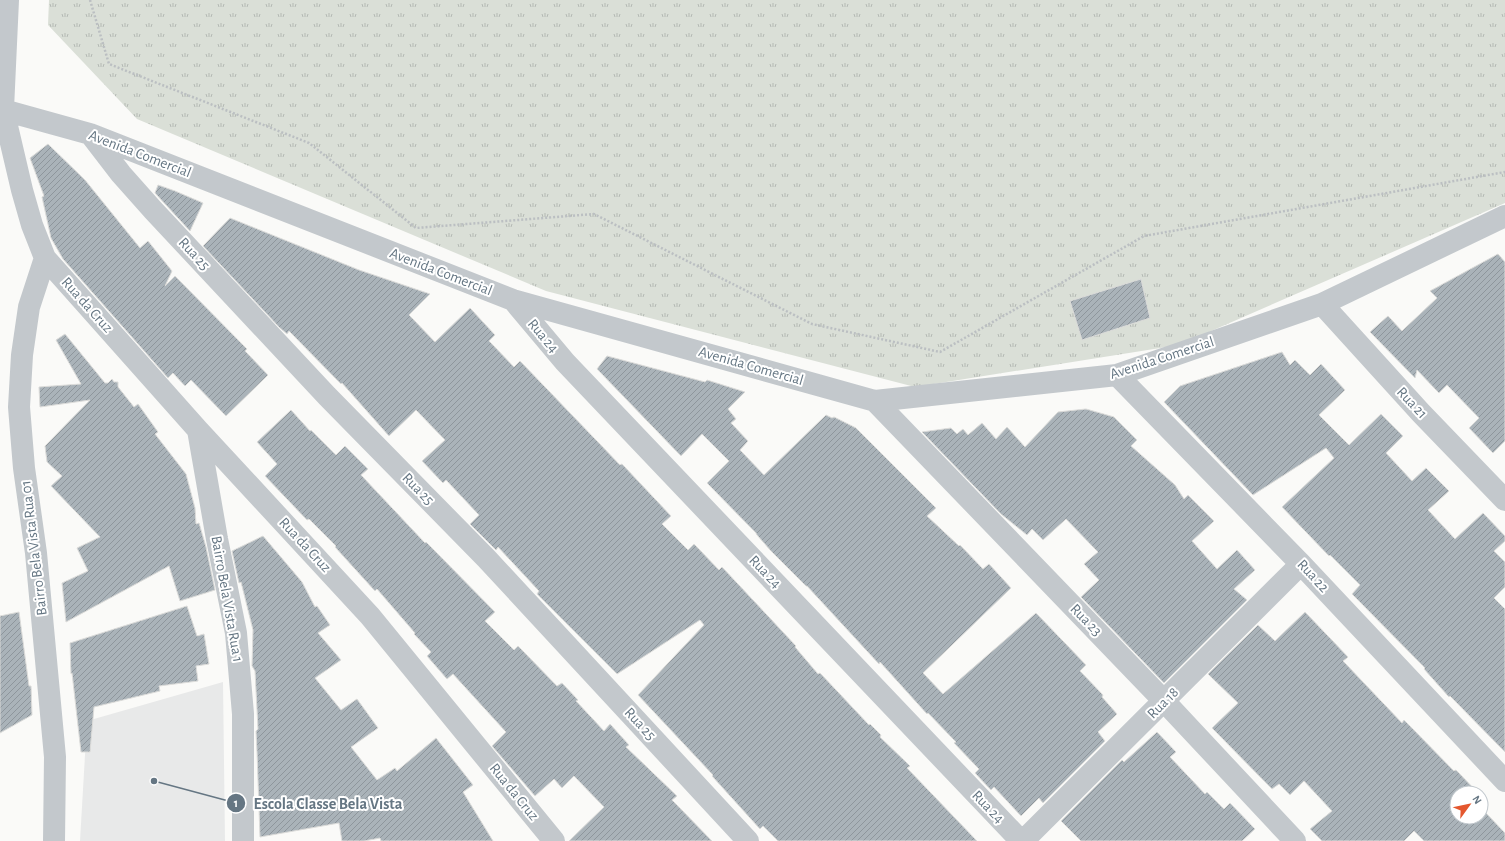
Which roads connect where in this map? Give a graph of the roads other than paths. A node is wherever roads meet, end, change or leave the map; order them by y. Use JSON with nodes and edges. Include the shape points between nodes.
{"nodes":[{"id":1,"x":8,"y":0,"type":"edge"},
{"id":2,"x":2,"y":109,"type":"edge"},
{"id":3,"x":90,"y":134,"type":"junction"},
{"id":4,"x":1505,"y":217,"type":"edge"},
{"id":5,"x":45,"y":258,"type":"junction"},
{"id":6,"x":513,"y":300,"type":"junction"},
{"id":7,"x":1322,"y":304,"type":"junction"},
{"id":8,"x":1117,"y":376,"type":"junction"},
{"id":9,"x":875,"y":401,"type":"junction"},
{"id":10,"x":198,"y":430,"type":"junction"},
{"id":11,"x":1505,"y":500,"type":"edge"},
{"id":12,"x":1301,"y":564,"type":"junction"},
{"id":13,"x":1164,"y":701,"type":"junction"},
{"id":14,"x":1505,"y":781,"type":"edge"},
{"id":15,"x":54,"y":841,"type":"edge"},
{"id":16,"x":243,"y":841,"type":"edge"},
{"id":17,"x":554,"y":841,"type":"edge"},
{"id":18,"x":748,"y":841,"type":"edge"},
{"id":19,"x":1022,"y":841,"type":"edge"},
{"id":20,"x":1295,"y":841,"type":"edge"}],
"edges":[{"from":1,"to":2,"type":"street"},
{"from":2,"to":3,"type":"street","name":"Avenida Comercial"},
{"from":2,"to":5,"type":"street","via":[[32,225]]},
{"from":3,"to":6,"type":"street","name":"Avenida Comercial"},
{"from":3,"to":18,"type":"street","name":"Rua 25","via":[[164,221],[327,396],[486,558]]},
{"from":4,"to":7,"type":"street","name":"Avenida Comercial"},
{"from":5,"to":10,"type":"street","name":"Rua da Cruz"},
{"from":5,"to":15,"type":"street","name":"Bairro Bela Vista Rua 01","via":[[29,307],[22,355],[19,407],[55,757]]},
{"from":6,"to":9,"type":"street","name":"Avenida Comercial"},
{"from":6,"to":19,"type":"street","name":"Rua 24","via":[[570,368]]},
{"from":7,"to":8,"type":"street","name":"Avenida Comercial"},
{"from":7,"to":11,"type":"street","name":"Rua 21","via":[[1421,413]]},
{"from":8,"to":9,"type":"street","name":"Avenida Comercial"},
{"from":8,"to":12,"type":"street","name":"Rua 22"},
{"from":9,"to":13,"type":"street","name":"Rua 23"},
{"from":10,"to":16,"type":"street","name":"Bairro Bela Vista Rua 1","via":[[236,633],[243,714]]},
{"from":10,"to":17,"type":"street","name":"Rua da Cruz","via":[[370,616]]},
{"from":12,"to":13,"type":"street","name":"Rua 18"},
{"from":12,"to":14,"type":"street","name":"Rua 22"},
{"from":13,"to":19,"type":"street","name":"Rua 18"},
{"from":13,"to":20,"type":"street","name":"Rua 23"}]}
